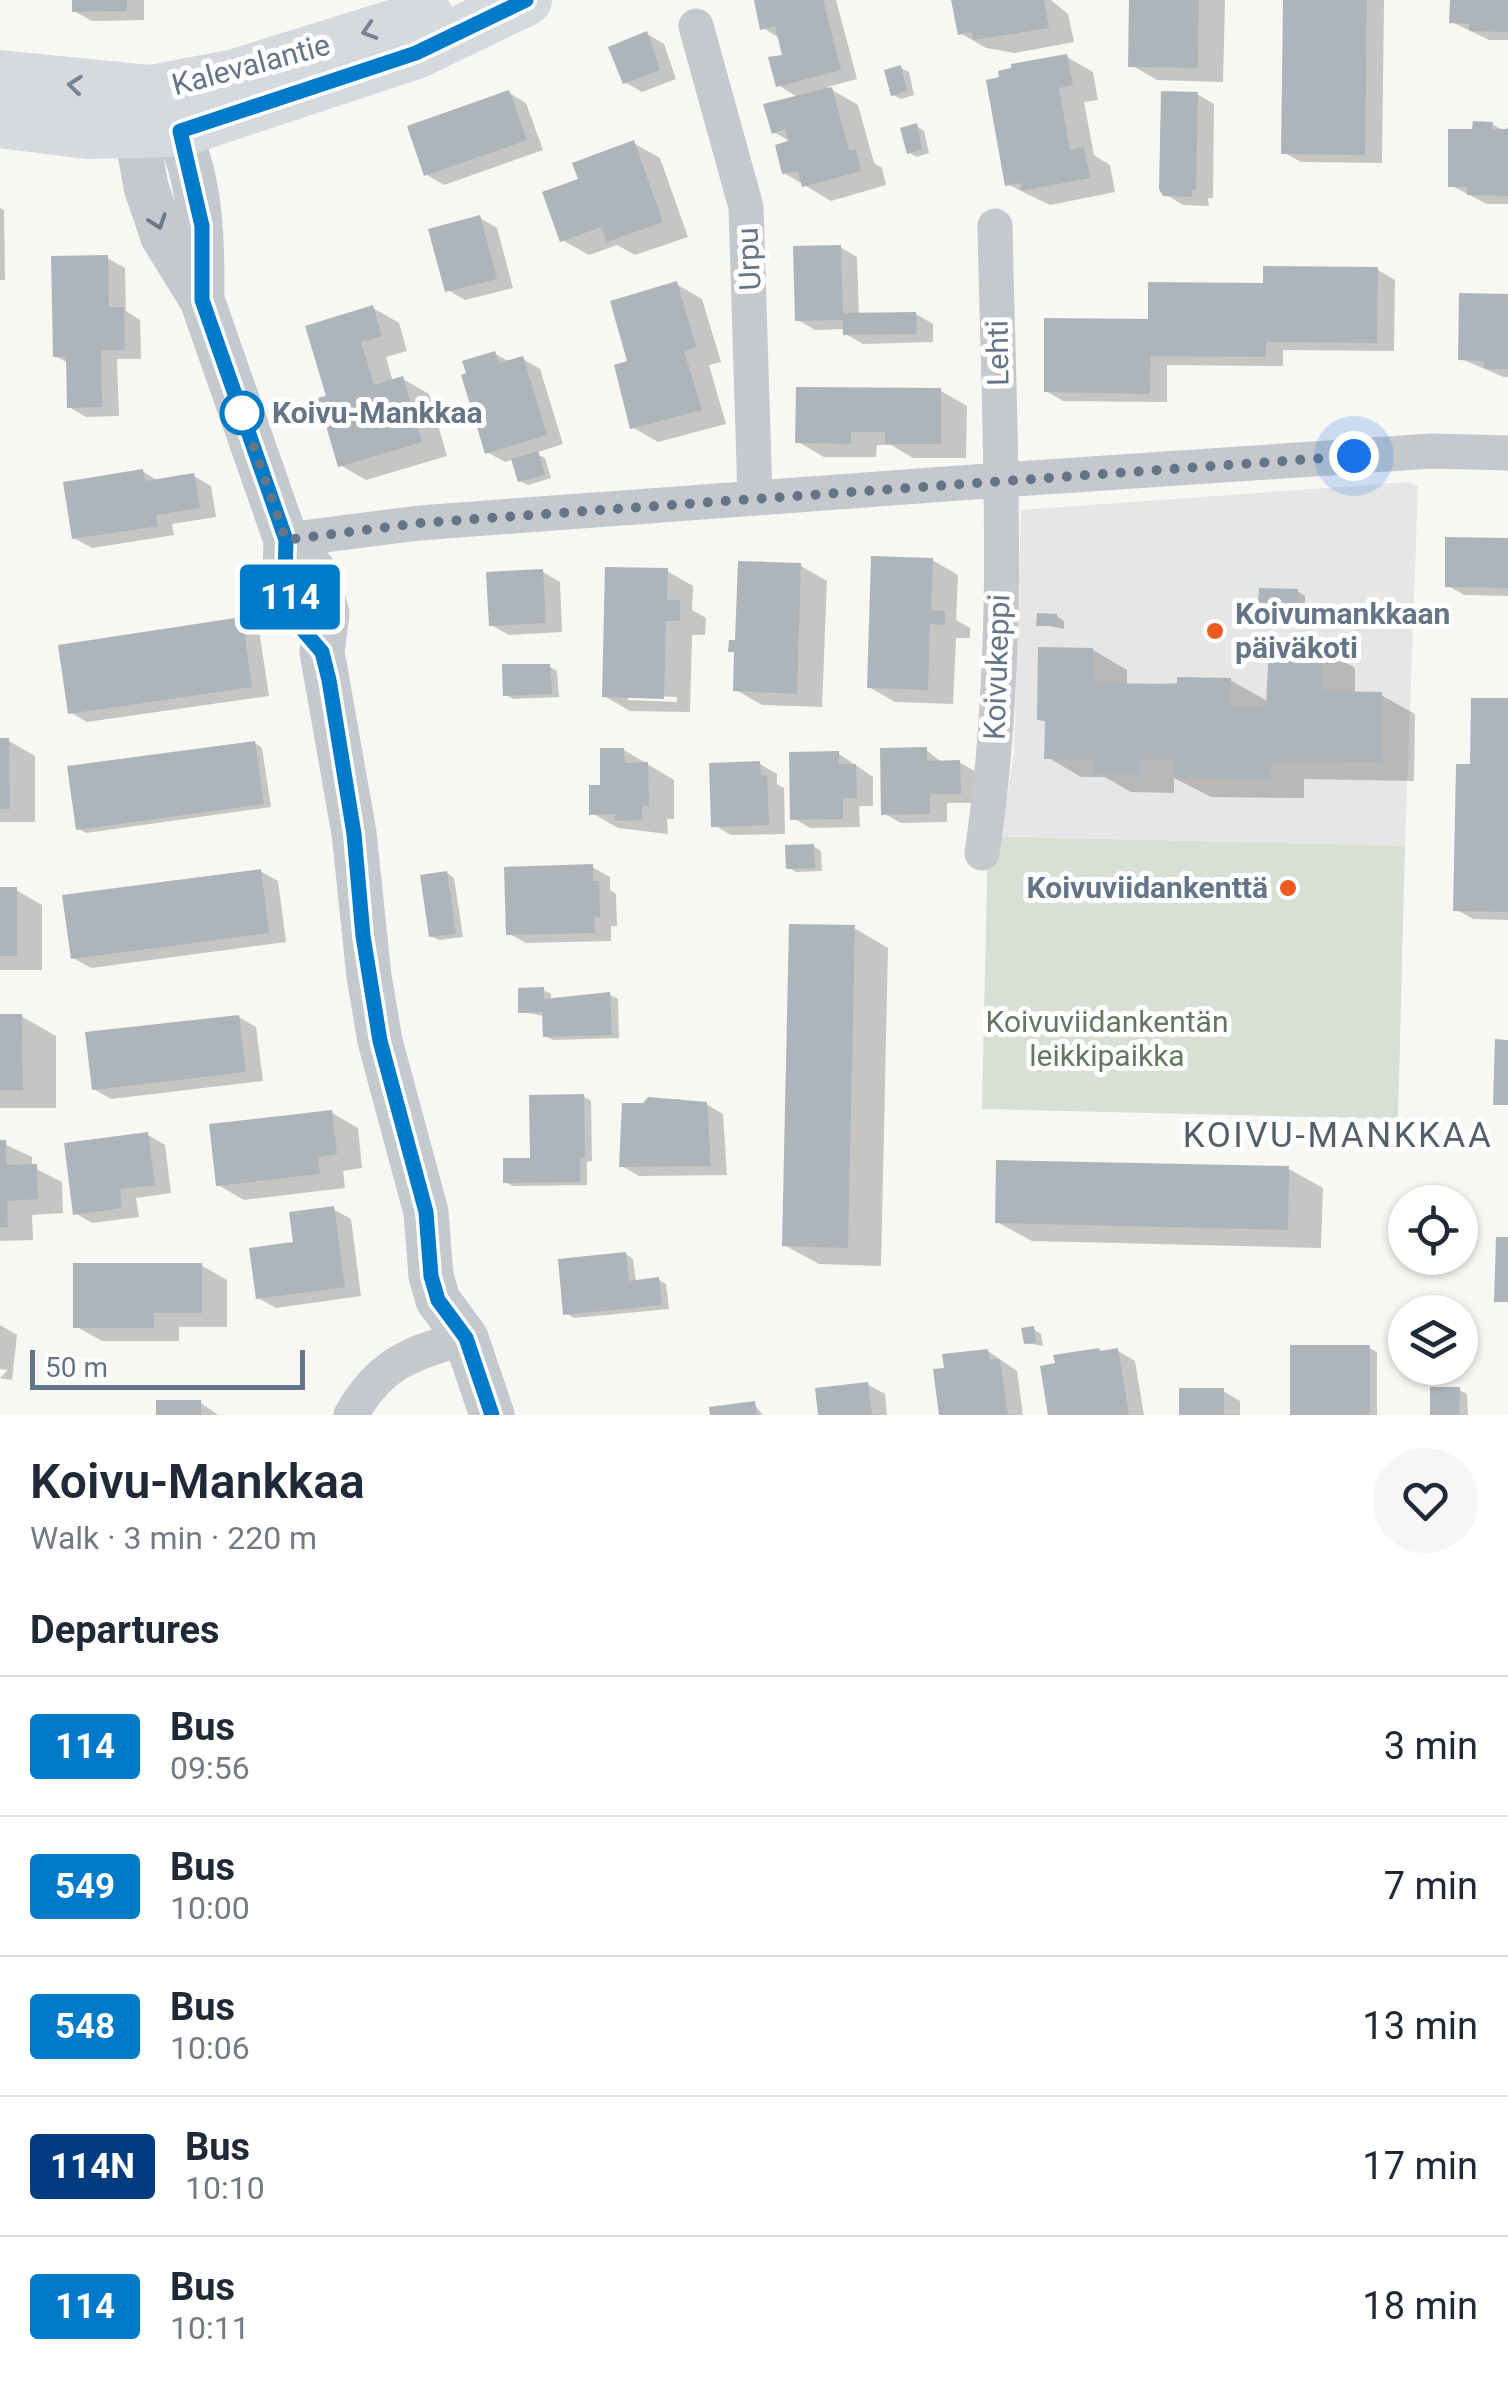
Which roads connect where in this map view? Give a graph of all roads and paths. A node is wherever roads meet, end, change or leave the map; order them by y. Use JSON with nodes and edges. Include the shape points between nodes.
{"nodes":[{"id":1,"x":498,"y":0,"type":"edge"},
{"id":2,"x":526,"y":0,"type":"edge"},
{"id":3,"x":696,"y":26,"type":"dead end"},
{"id":4,"x":0,"y":76,"type":"edge"},
{"id":5,"x":156,"y":119,"type":"junction"},
{"id":6,"x":0,"y":122,"type":"edge"},
{"id":7,"x":995,"y":226,"type":"dead end"},
{"id":8,"x":1508,"y":453,"type":"edge"},
{"id":9,"x":1000,"y":480,"type":"junction"},
{"id":10,"x":755,"y":498,"type":"junction"},
{"id":11,"x":286,"y":540,"type":"junction"},
{"id":12,"x":982,"y":853,"type":"dead end"},
{"id":13,"x":466,"y":1338,"type":"junction"},
{"id":14,"x":350,"y":1415,"type":"edge"},
{"id":15,"x":492,"y":1415,"type":"edge"}],
"edges":[{"from":1,"to":5,"type":"main road","name":"Kalevalantie","one_way":true,"via":[[399,22],[236,74]]},
{"from":2,"to":5,"type":"main road","name":"Kalevalantie","via":[[416,53]]},
{"from":3,"to":10,"type":"street","name":"Urpu","via":[[746,207]]},
{"from":5,"to":4,"type":"main road","name":"Kalevalantie","one_way":true},
{"from":5,"to":6,"type":"main road","name":"Kalevalantie"},
{"from":5,"to":11,"type":"street","via":[[146,187],[163,237],[202,300]]},
{"from":7,"to":9,"type":"street","name":"Lehti"},
{"from":8,"to":9,"type":"street","via":[[1432,451]]},
{"from":9,"to":10,"type":"street"},
{"from":9,"to":12,"type":"street","name":"Koivukeppi","via":[[994,772]]},
{"from":10,"to":11,"type":"street"},
{"from":11,"to":13,"type":"street","via":[[285,580],[297,623],[322,652],[380,1041],[426,1212],[428,1262],[438,1300]]},
{"from":13,"to":14,"type":"street","via":[[390,1365]]},
{"from":13,"to":15,"type":"street"}]}
